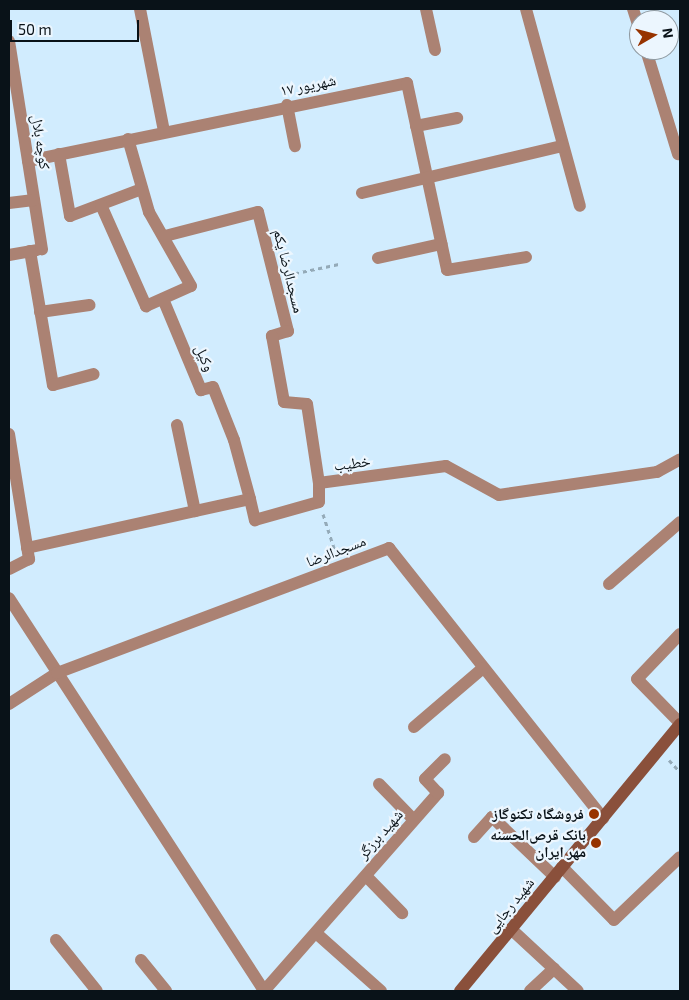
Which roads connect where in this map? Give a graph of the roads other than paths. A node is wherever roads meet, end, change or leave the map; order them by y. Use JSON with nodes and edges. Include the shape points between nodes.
{"nodes":[{"id":1,"x":140,"y":9,"type":"edge"},
{"id":2,"x":426,"y":9,"type":"edge"},
{"id":3,"x":526,"y":9,"type":"edge"},
{"id":4,"x":9,"y":41,"type":"edge"},
{"id":5,"x":435,"y":50,"type":"dead end"},
{"id":6,"x":649,"y":60,"type":"edge"},
{"id":7,"x":12,"y":86,"type":"edge"},
{"id":8,"x":287,"y":105,"type":"junction"},
{"id":9,"x":457,"y":118,"type":"dead end"},
{"id":10,"x":416,"y":126,"type":"junction"},
{"id":11,"x":164,"y":131,"type":"junction"},
{"id":12,"x":128,"y":139,"type":"junction"},
{"id":13,"x":295,"y":146,"type":"dead end"},
{"id":14,"x":563,"y":146,"type":"junction"},
{"id":15,"x":59,"y":154,"type":"junction"},
{"id":16,"x":678,"y":154,"type":"dead end"},
{"id":17,"x":28,"y":160,"type":"junction"},
{"id":18,"x":428,"y":180,"type":"junction"},
{"id":19,"x":142,"y":189,"type":"junction"},
{"id":20,"x":362,"y":193,"type":"dead end"},
{"id":21,"x":34,"y":200,"type":"junction"},
{"id":22,"x":9,"y":203,"type":"edge"},
{"id":23,"x":101,"y":205,"type":"junction"},
{"id":24,"x":580,"y":206,"type":"dead end"},
{"id":25,"x":165,"y":236,"type":"junction"},
{"id":26,"x":441,"y":244,"type":"junction"},
{"id":27,"x":36,"y":250,"type":"junction"},
{"id":28,"x":9,"y":255,"type":"edge"},
{"id":29,"x":526,"y":257,"type":"dead end"},
{"id":30,"x":378,"y":258,"type":"dead end"},
{"id":31,"x":163,"y":299,"type":"junction"},
{"id":32,"x":90,"y":305,"type":"dead end"},
{"id":33,"x":40,"y":312,"type":"junction"},
{"id":34,"x":94,"y":374,"type":"dead end"},
{"id":35,"x":176,"y":425,"type":"dead end"},
{"id":36,"x":9,"y":434,"type":"edge"},
{"id":37,"x":680,"y":459,"type":"edge"},
{"id":38,"x":319,"y":483,"type":"junction"},
{"id":39,"x":14,"y":497,"type":"edge"},
{"id":40,"x":250,"y":499,"type":"junction"},
{"id":41,"x":195,"y":511,"type":"junction"},
{"id":42,"x":680,"y":522,"type":"edge"},
{"id":43,"x":27,"y":548,"type":"junction"},
{"id":44,"x":9,"y":569,"type":"edge"},
{"id":45,"x":609,"y":584,"type":"dead end"},
{"id":46,"x":9,"y":598,"type":"edge"},
{"id":47,"x":680,"y":634,"type":"edge"},
{"id":48,"x":483,"y":668,"type":"junction"},
{"id":49,"x":57,"y":673,"type":"junction"},
{"id":50,"x":9,"y":704,"type":"edge"},
{"id":51,"x":680,"y":724,"type":"edge"},
{"id":52,"x":414,"y":727,"type":"dead end"},
{"id":53,"x":445,"y":759,"type":"dead end"},
{"id":54,"x":379,"y":784,"type":"dead end"},
{"id":55,"x":603,"y":818,"type":"junction"},
{"id":56,"x":414,"y":820,"type":"junction"},
{"id":57,"x":474,"y":837,"type":"dead end"},
{"id":58,"x":680,"y":857,"type":"edge"},
{"id":59,"x":558,"y":872,"type":"junction"},
{"id":60,"x":366,"y":876,"type":"junction"},
{"id":61,"x":402,"y":913,"type":"dead end"},
{"id":62,"x":512,"y":929,"type":"junction"},
{"id":63,"x":316,"y":933,"type":"junction"},
{"id":64,"x":56,"y":940,"type":"dead end"},
{"id":65,"x":140,"y":960,"type":"dead end"},
{"id":66,"x":554,"y":969,"type":"junction"},
{"id":67,"x":97,"y":991,"type":"edge"},
{"id":68,"x":166,"y":991,"type":"edge"},
{"id":69,"x":264,"y":991,"type":"edge"},
{"id":70,"x":381,"y":991,"type":"edge"},
{"id":71,"x":460,"y":991,"type":"edge"},
{"id":72,"x":530,"y":991,"type":"edge"},
{"id":73,"x":578,"y":991,"type":"edge"}],
"edges":[{"from":1,"to":11,"type":"street"},
{"from":2,"to":5,"type":"street"},
{"from":3,"to":14,"type":"street"},
{"from":4,"to":7,"type":"street","name":"کوچه بلال"},
{"from":6,"to":16,"type":"street"},
{"from":7,"to":17,"type":"street","name":"کوچه بلال"},
{"from":8,"to":10,"type":"street","name":"۱۷ شهریور","via":[[407,83]]},
{"from":8,"to":11,"type":"street","name":"۱۷ شهریور"},
{"from":8,"to":13,"type":"street"},
{"from":9,"to":10,"type":"street"},
{"from":10,"to":18,"type":"street","name":"۱۷ شهریور"},
{"from":11,"to":12,"type":"street","name":"۱۷ شهریور"},
{"from":12,"to":15,"type":"street","name":"۱۷ شهریور"},
{"from":12,"to":19,"type":"street"},
{"from":14,"to":18,"type":"street"},
{"from":14,"to":24,"type":"street"},
{"from":15,"to":17,"type":"street","name":"۱۷ شهریور"},
{"from":15,"to":23,"type":"street","via":[[70,216]]},
{"from":17,"to":21,"type":"street","name":"کوچه بلال"},
{"from":18,"to":20,"type":"street"},
{"from":18,"to":26,"type":"street","name":"۱۷ شهریور"},
{"from":19,"to":23,"type":"street"},
{"from":19,"to":25,"type":"street","via":[[149,212]]},
{"from":21,"to":22,"type":"street"},
{"from":21,"to":27,"type":"street","name":"کوچه بلال"},
{"from":23,"to":31,"type":"street","via":[[146,306]]},
{"from":25,"to":31,"type":"street","via":[[191,286]]},
{"from":25,"to":38,"type":"street","name":"مسجدالرضا یکم","via":[[258,212],[288,331],[272,336],[284,402],[307,404]]},
{"from":26,"to":29,"type":"street","name":"۱۷ شهریور","via":[[447,270]]},
{"from":26,"to":30,"type":"street"},
{"from":27,"to":28,"type":"street"},
{"from":27,"to":33,"type":"street","name":"کوچه بلال"},
{"from":31,"to":40,"type":"street","name":"وکیل","via":[[201,390],[213,387],[234,440]]},
{"from":32,"to":33,"type":"street"},
{"from":33,"to":34,"type":"street","name":"کوچه بلال","via":[[53,385]]},
{"from":35,"to":41,"type":"street"},
{"from":36,"to":39,"type":"street"},
{"from":37,"to":38,"type":"street","name":"خطیب","via":[[657,472],[499,495],[446,466]]},
{"from":38,"to":40,"type":"street","name":"خطیب","via":[[319,502],[255,520]]},
{"from":39,"to":43,"type":"street"},
{"from":40,"to":41,"type":"street"},
{"from":41,"to":43,"type":"street"},
{"from":42,"to":45,"type":"street"},
{"from":43,"to":44,"type":"street","via":[[29,559]]},
{"from":46,"to":49,"type":"street"},
{"from":47,"to":51,"type":"street","via":[[637,679]]},
{"from":48,"to":49,"type":"street","name":"مسجدالرضا","via":[[389,548]]},
{"from":48,"to":52,"type":"street"},
{"from":48,"to":55,"type":"street","name":"مسجدالرضا"},
{"from":49,"to":50,"type":"street","name":"مسجدالرضا"},
{"from":49,"to":69,"type":"street"},
{"from":51,"to":55,"type":"main road","name":"شهید رجایی"},
{"from":53,"to":56,"type":"street","name":"شهید برزگر","via":[[425,779],[438,793]]},
{"from":54,"to":56,"type":"street"},
{"from":55,"to":59,"type":"main road","name":"شهید رجایی"},
{"from":56,"to":60,"type":"street","name":"شهید برزگر"},
{"from":57,"to":59,"type":"street","via":[[492,817]]},
{"from":58,"to":59,"type":"street","via":[[614,920]]},
{"from":59,"to":62,"type":"main road","name":"شهید رجایی"},
{"from":60,"to":61,"type":"street"},
{"from":60,"to":63,"type":"street","name":"شهید برزگر"},
{"from":62,"to":66,"type":"street"},
{"from":62,"to":71,"type":"main road","name":"شهید رجایی"},
{"from":63,"to":69,"type":"street","name":"شهید برزگر"},
{"from":63,"to":70,"type":"street"},
{"from":64,"to":67,"type":"street"},
{"from":65,"to":68,"type":"street"},
{"from":66,"to":72,"type":"street"},
{"from":66,"to":73,"type":"street"}]}
